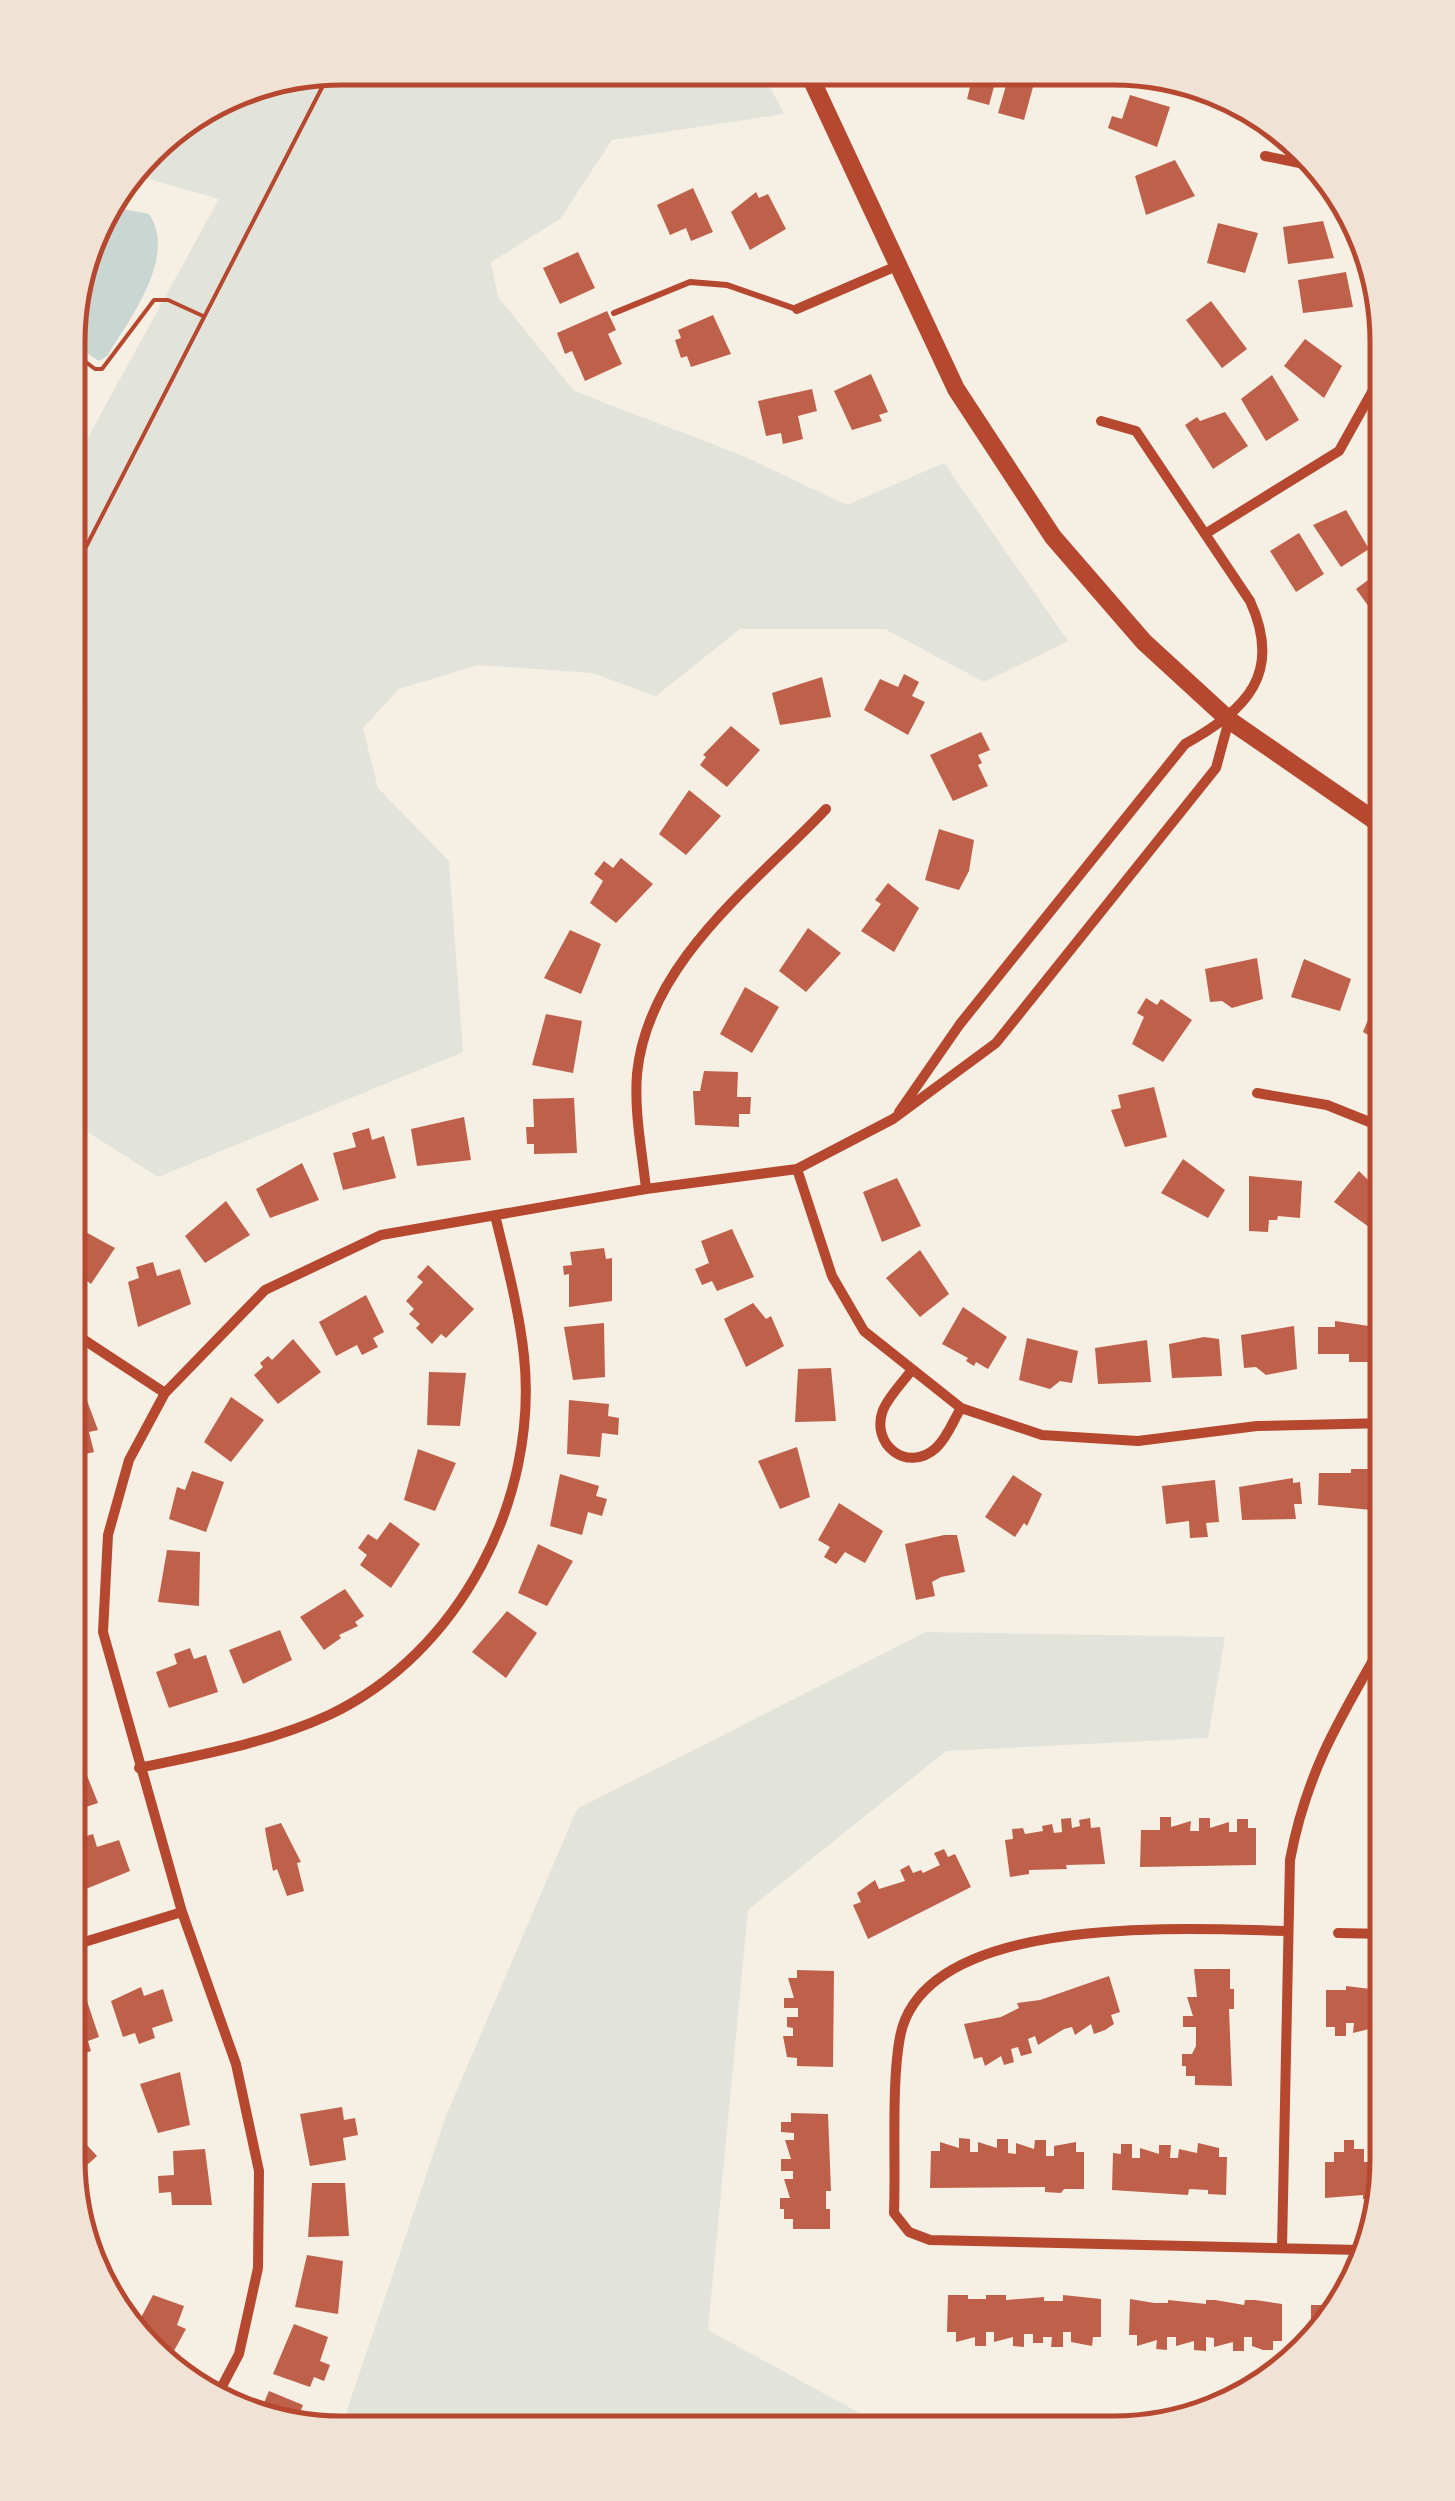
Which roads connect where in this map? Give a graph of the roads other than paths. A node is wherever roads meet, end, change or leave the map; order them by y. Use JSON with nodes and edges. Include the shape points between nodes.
{"nodes":[{"id":1,"x":814,"y":85,"type":"edge"},
{"id":2,"x":1265,"y":156,"type":"dead end"},
{"id":3,"x":1295,"y":162,"type":"edge"},
{"id":4,"x":898,"y":265,"type":"junction"},
{"id":5,"x":798,"y":309,"type":"joint"},
{"id":6,"x":614,"y":313,"type":"dead end"},
{"id":7,"x":1370,"y":396,"type":"edge"},
{"id":8,"x":1102,"y":421,"type":"dead end"},
{"id":9,"x":1205,"y":534,"type":"junction"},
{"id":10,"x":1229,"y":720,"type":"junction"},
{"id":11,"x":826,"y":809,"type":"dead end"},
{"id":12,"x":1370,"y":817,"type":"edge"},
{"id":13,"x":1257,"y":1093,"type":"dead end"},
{"id":14,"x":894,"y":1119,"type":"junction"},
{"id":15,"x":1370,"y":1122,"type":"edge"},
{"id":16,"x":798,"y":1169,"type":"junction"},
{"id":17,"x":646,"y":1189,"type":"junction"},
{"id":18,"x":495,"y":1215,"type":"junction"},
{"id":19,"x":85,"y":1341,"type":"edge"},
{"id":20,"x":911,"y":1372,"type":"junction"},
{"id":21,"x":165,"y":1394,"type":"junction"},
{"id":22,"x":961,"y":1408,"type":"junction"},
{"id":23,"x":1369,"y":1423,"type":"edge"},
{"id":24,"x":1369,"y":1667,"type":"edge"},
{"id":25,"x":139,"y":1768,"type":"junction"},
{"id":26,"x":182,"y":1912,"type":"junction"},
{"id":27,"x":1286,"y":1931,"type":"junction"},
{"id":28,"x":1338,"y":1933,"type":"dead end"},
{"id":29,"x":1369,"y":1934,"type":"edge"},
{"id":30,"x":85,"y":1943,"type":"edge"},
{"id":31,"x":1282,"y":2248,"type":"junction"},
{"id":32,"x":1353,"y":2250,"type":"edge"},
{"id":33,"x":222,"y":2386,"type":"edge"}],
"edges":[{"from":1,"to":4,"type":"main road"},
{"from":2,"to":3,"type":"street"},
{"from":4,"to":5,"type":"street"},
{"from":4,"to":10,"type":"main road","via":[[956,390],[1053,537],[1144,642]]},
{"from":5,"to":6,"type":"lane","via":[[728,285],[690,282]]},
{"from":7,"to":9,"type":"street","via":[[1339,450]]},
{"from":8,"to":9,"type":"street","via":[[1136,432]]},
{"from":9,"to":10,"type":"street","via":[[1264,632],[1262,666]]},
{"from":10,"to":12,"type":"main road"},
{"from":10,"to":14,"type":"street","via":[[1185,744],[960,1024]]},
{"from":10,"to":14,"type":"street","via":[[1216,768],[996,1044]]},
{"from":11,"to":17,"type":"street","via":[[684,957],[664,989],[638,1073]]},
{"from":13,"to":15,"type":"street","via":[[1327,1105]]},
{"from":14,"to":16,"type":"street"},
{"from":16,"to":17,"type":"street"},
{"from":16,"to":20,"type":"street","via":[[832,1276],[864,1331]]},
{"from":17,"to":18,"type":"street"},
{"from":18,"to":21,"type":"street","via":[[382,1236],[265,1290]]},
{"from":18,"to":25,"type":"street","via":[[524,1357],[524,1418],[515,1482],[495,1543],[454,1609],[402,1667],[332,1714],[259,1743]]},
{"from":19,"to":21,"type":"street"},
{"from":20,"to":22,"type":"street"},
{"from":20,"to":22,"type":"street","via":[[884,1407],[880,1426],[894,1454],[909,1459],[935,1449]]},
{"from":21,"to":25,"type":"street","via":[[129,1460],[108,1535],[103,1632]]},
{"from":22,"to":23,"type":"street","via":[[1042,1435],[1138,1441],[1257,1426]]},
{"from":24,"to":27,"type":"street","via":[[1320,1753],[1300,1808]]},
{"from":25,"to":26,"type":"street"},
{"from":26,"to":30,"type":"street"},
{"from":26,"to":33,"type":"street","via":[[236,2064],[259,2171],[258,2268],[239,2354]]},
{"from":27,"to":31,"type":"street"},
{"from":27,"to":31,"type":"street","via":[[1076,1932],[996,1951],[929,1984],[900,2034],[894,2213],[909,2232],[930,2240]]},
{"from":28,"to":29,"type":"street"},
{"from":31,"to":32,"type":"street"}]}
